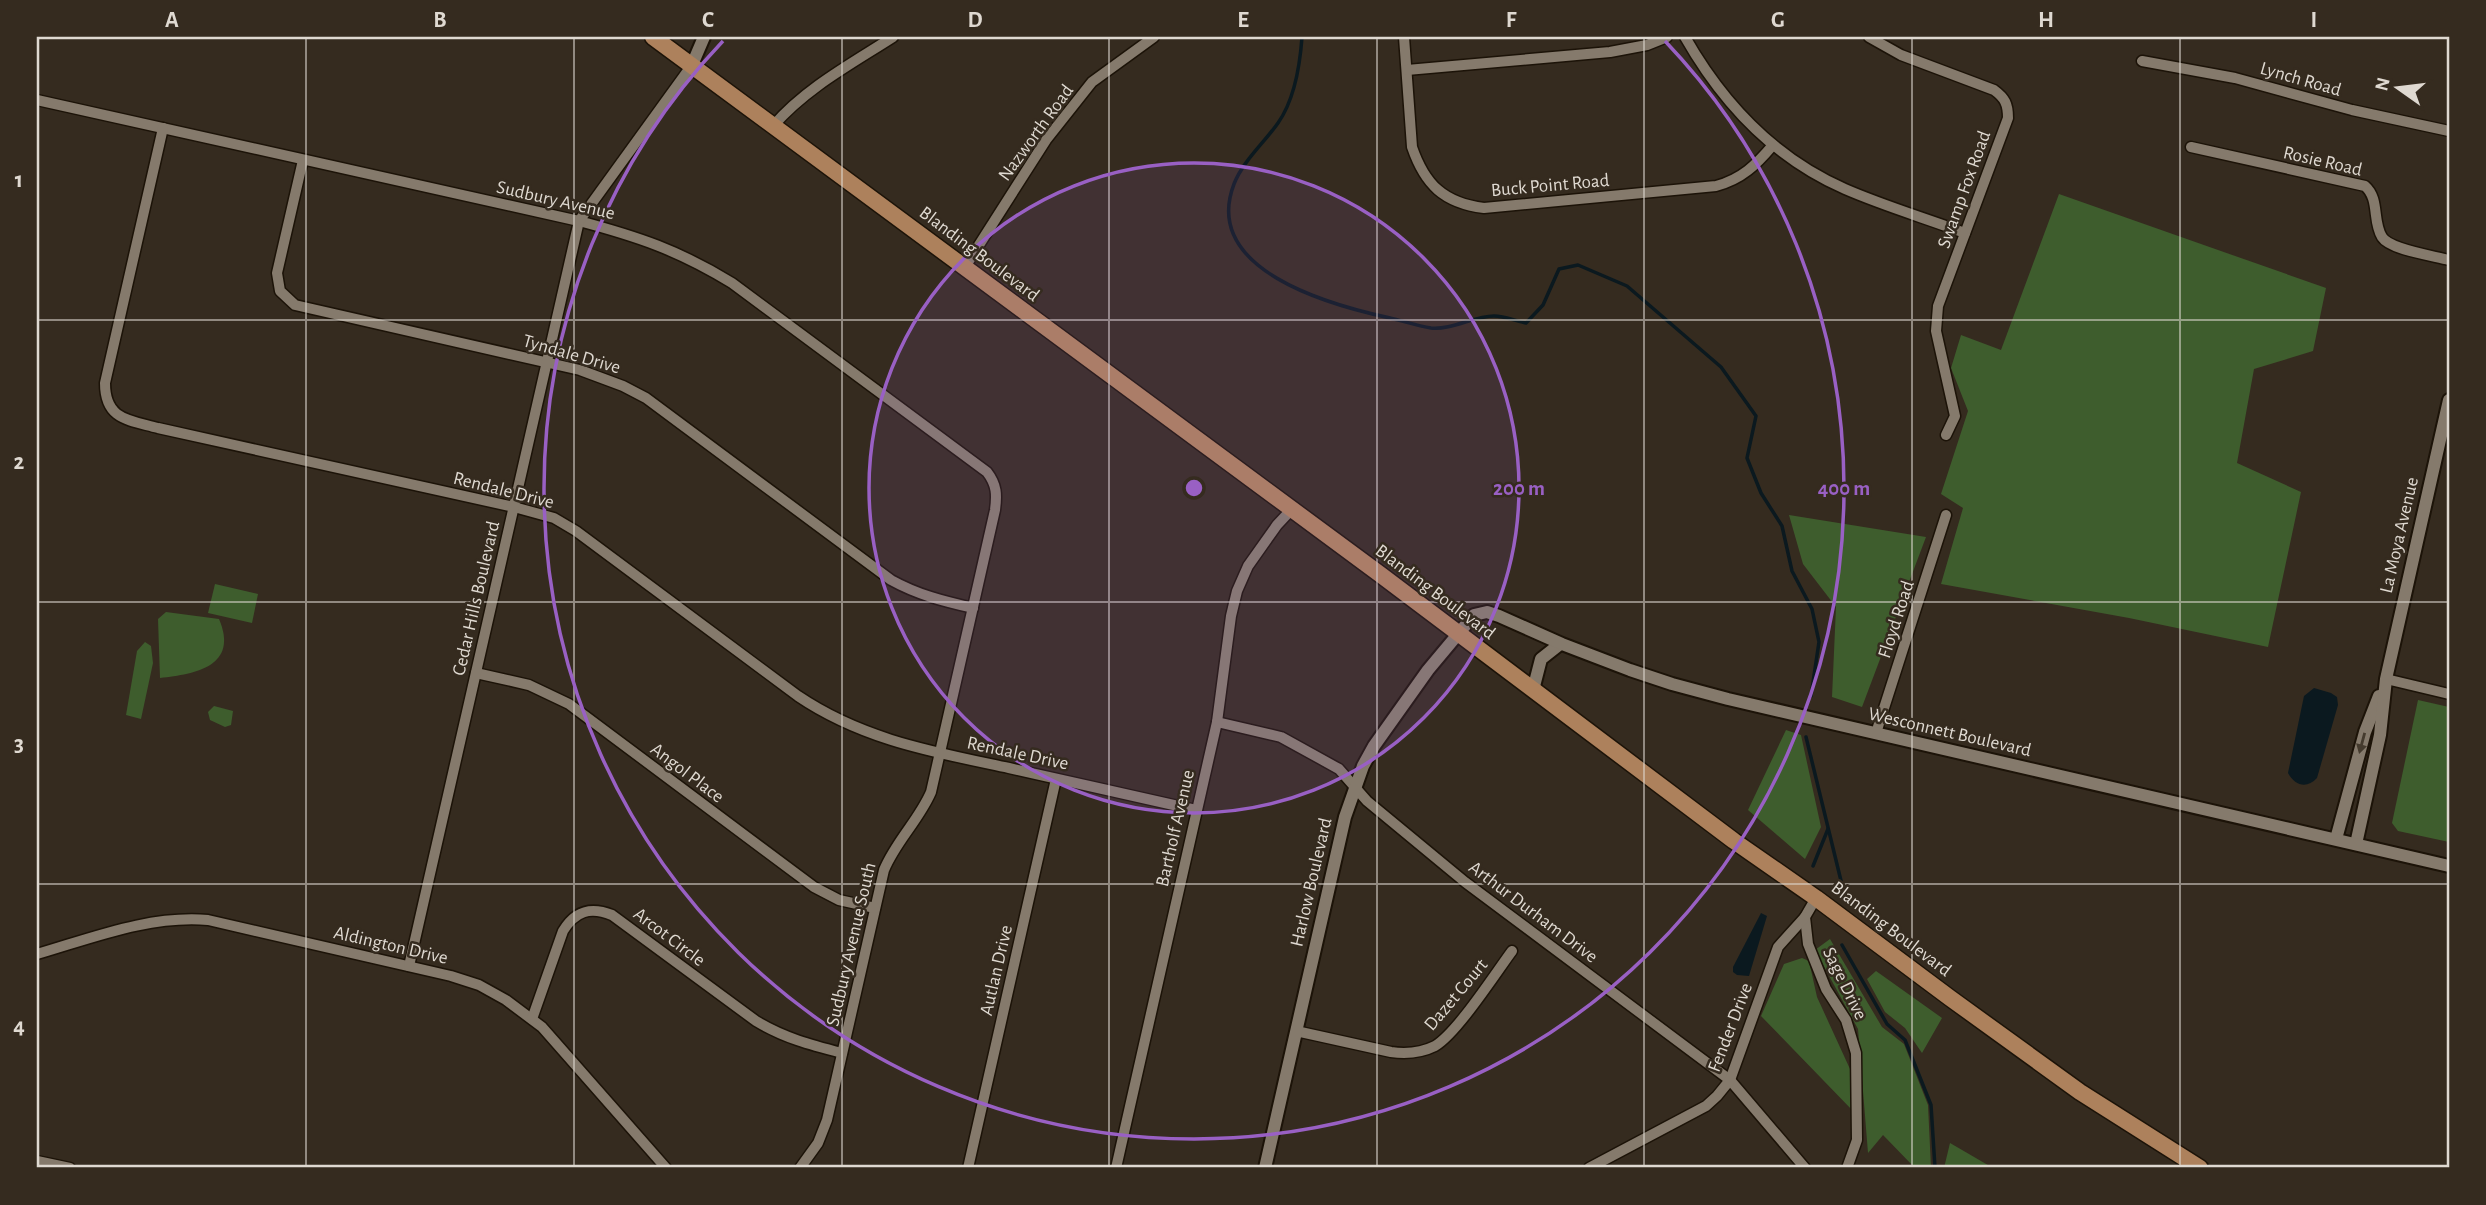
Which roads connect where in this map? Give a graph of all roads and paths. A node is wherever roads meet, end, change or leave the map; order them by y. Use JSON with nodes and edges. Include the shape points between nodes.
{"nodes":[{"id":1,"x":653,"y":37,"type":"edge"},
{"id":2,"x":704,"y":37,"type":"edge"},
{"id":3,"x":893,"y":37,"type":"edge"},
{"id":4,"x":1154,"y":37,"type":"edge"},
{"id":5,"x":1404,"y":37,"type":"edge"},
{"id":6,"x":1667,"y":37,"type":"edge"},
{"id":7,"x":1685,"y":37,"type":"edge"},
{"id":8,"x":1869,"y":37,"type":"edge"},
{"id":9,"x":2142,"y":61,"type":"dead end"},
{"id":10,"x":692,"y":65,"type":"junction"},
{"id":11,"x":1407,"y":70,"type":"junction"},
{"id":12,"x":37,"y":100,"type":"edge"},
{"id":13,"x":773,"y":126,"type":"junction"},
{"id":14,"x":163,"y":128,"type":"junction"},
{"id":15,"x":2449,"y":131,"type":"edge"},
{"id":16,"x":1773,"y":145,"type":"junction"},
{"id":17,"x":2191,"y":147,"type":"dead end"},
{"id":18,"x":303,"y":160,"type":"junction"},
{"id":19,"x":579,"y":221,"type":"junction"},
{"id":20,"x":1965,"y":233,"type":"junction"},
{"id":21,"x":2449,"y":260,"type":"edge"},
{"id":22,"x":965,"y":267,"type":"junction"},
{"id":23,"x":547,"y":362,"type":"junction"},
{"id":24,"x":2449,"y":400,"type":"edge"},
{"id":25,"x":1946,"y":435,"type":"dead end"},
{"id":26,"x":996,"y":488,"type":"joint"},
{"id":27,"x":514,"y":507,"type":"junction"},
{"id":28,"x":1291,"y":510,"type":"junction"},
{"id":29,"x":1946,"y":515,"type":"dead end"},
{"id":30,"x":973,"y":608,"type":"junction"},
{"id":31,"x":1458,"y":633,"type":"junction"},
{"id":32,"x":1560,"y":644,"type":"junction"},
{"id":33,"x":476,"y":673,"type":"junction"},
{"id":34,"x":2386,"y":679,"type":"junction"},
{"id":35,"x":1533,"y":690,"type":"junction"},
{"id":36,"x":2449,"y":694,"type":"edge"},
{"id":37,"x":1217,"y":722,"type":"junction"},
{"id":38,"x":1876,"y":733,"type":"junction"},
{"id":39,"x":940,"y":753,"type":"junction"},
{"id":40,"x":1056,"y":779,"type":"junction"},
{"id":41,"x":1354,"y":787,"type":"junction"},
{"id":42,"x":1196,"y":810,"type":"junction"},
{"id":43,"x":2336,"y":839,"type":"junction"},
{"id":44,"x":2356,"y":844,"type":"junction"},
{"id":45,"x":2449,"y":866,"type":"edge"},
{"id":46,"x":1816,"y":898,"type":"junction"},
{"id":47,"x":874,"y":908,"type":"junction"},
{"id":48,"x":1805,"y":917,"type":"junction"},
{"id":49,"x":1512,"y":951,"type":"dead end"},
{"id":50,"x":37,"y":954,"type":"edge"},
{"id":51,"x":409,"y":966,"type":"junction"},
{"id":52,"x":533,"y":1019,"type":"junction"},
{"id":53,"x":1296,"y":1031,"type":"junction"},
{"id":54,"x":842,"y":1053,"type":"junction"},
{"id":55,"x":1730,"y":1080,"type":"junction"},
{"id":56,"x":37,"y":1161,"type":"edge"},
{"id":57,"x":70,"y":1168,"type":"edge"},
{"id":58,"x":666,"y":1168,"type":"edge"},
{"id":59,"x":800,"y":1168,"type":"edge"},
{"id":60,"x":968,"y":1168,"type":"edge"},
{"id":61,"x":1115,"y":1168,"type":"edge"},
{"id":62,"x":1265,"y":1168,"type":"edge"},
{"id":63,"x":1589,"y":1168,"type":"edge"},
{"id":64,"x":1805,"y":1168,"type":"edge"},
{"id":65,"x":1847,"y":1168,"type":"edge"},
{"id":66,"x":2200,"y":1168,"type":"edge"}],
"edges":[{"from":1,"to":10,"type":"main road","name":"Blanding Boulevard"},
{"from":2,"to":10,"type":"street"},
{"from":3,"to":13,"type":"street","via":[[811,90]]},
{"from":4,"to":22,"type":"street","name":"Nazworth Road","via":[[1093,82],[1046,141]]},
{"from":5,"to":11,"type":"street","name":"Buck Point Road"},
{"from":6,"to":11,"type":"street","via":[[1610,52]]},
{"from":7,"to":16,"type":"street","via":[[1726,99]]},
{"from":8,"to":20,"type":"street","name":"Swamp Fox Road","via":[[1901,55],[1994,90],[2008,106],[2008,118]]},
{"from":9,"to":15,"type":"street","name":"Lynch Road","via":[[2235,78]]},
{"from":10,"to":13,"type":"main road","name":"Blanding Boulevard"},
{"from":10,"to":19,"type":"street","name":"Cedar Hills Boulevard"},
{"from":11,"to":16,"type":"street","name":"Buck Point Road","via":[[1412,147],[1418,163],[1438,191],[1469,206],[1716,186],[1748,172]]},
{"from":12,"to":14,"type":"street","name":"Sudbury Avenue"},
{"from":13,"to":22,"type":"main road","name":"Blanding Boulevard"},
{"from":14,"to":18,"type":"street","name":"Sudbury Avenue"},
{"from":14,"to":27,"type":"street","name":"Rendale Drive","via":[[105,383],[108,406],[114,413],[158,428]]},
{"from":16,"to":20,"type":"street","via":[[1843,188]]},
{"from":17,"to":21,"type":"street","name":"Rosie Road","via":[[2365,186],[2372,192],[2382,237],[2392,245]]},
{"from":18,"to":19,"type":"street","name":"Sudbury Avenue"},
{"from":18,"to":23,"type":"street","name":"Tyndale Drive","via":[[277,273],[286,299],[295,305]]},
{"from":19,"to":23,"type":"street","name":"Cedar Hills Boulevard"},
{"from":19,"to":26,"type":"street","name":"Sudbury Avenue","via":[[656,243],[732,283],[987,472]]},
{"from":20,"to":25,"type":"street","name":"Swamp Fox Road","via":[[1938,306],[1936,331],[1955,416]]},
{"from":22,"to":28,"type":"main road","name":"Blanding Boulevard"},
{"from":23,"to":27,"type":"street","name":"Cedar Hills Boulevard"},
{"from":23,"to":30,"type":"street","name":"Tyndale Drive","via":[[601,377],[646,398],[891,580],[930,598]]},
{"from":24,"to":34,"type":"street","name":"La Moya Avenue"},
{"from":26,"to":30,"type":"street","name":"Sudbury Avenue South"},
{"from":27,"to":33,"type":"street","name":"Cedar Hills Boulevard"},
{"from":27,"to":39,"type":"street","name":"Rendale Drive","via":[[576,531],[820,711],[876,736]]},
{"from":28,"to":31,"type":"main road","name":"Blanding Boulevard"},
{"from":28,"to":37,"type":"street","name":"Bartholf Avenue","via":[[1248,566],[1237,590]]},
{"from":29,"to":38,"type":"street","name":"Floyd Road"},
{"from":30,"to":39,"type":"street","name":"Sudbury Avenue South"},
{"from":31,"to":32,"type":"street","name":"Wesconnett Boulevard","via":[[1474,615],[1487,612]]},
{"from":31,"to":35,"type":"main road","name":"Blanding Boulevard"},
{"from":31,"to":41,"type":"street","name":"Harlow Boulevard","via":[[1374,746]]},
{"from":32,"to":35,"type":"street","via":[[1541,659]]},
{"from":32,"to":38,"type":"street","name":"Wesconnett Boulevard","via":[[1672,684]]},
{"from":33,"to":47,"type":"street","name":"Angol Place","via":[[529,685],[569,705],[814,887],[839,900]]},
{"from":33,"to":51,"type":"street","name":"Cedar Hills Boulevard"},
{"from":34,"to":36,"type":"street"},
{"from":34,"to":43,"type":"street","name":"La Moya Avenue","one_way":true,"via":[[2365,732]]},
{"from":34,"to":44,"type":"street","name":"La Moya Avenue","via":[[2380,735]]},
{"from":35,"to":46,"type":"main road","name":"Blanding Boulevard"},
{"from":37,"to":41,"type":"street","name":"Arthur Durham Drive","via":[[1298,744],[1339,769]]},
{"from":37,"to":42,"type":"street","name":"Bartholf Avenue"},
{"from":38,"to":43,"type":"street","name":"Wesconnett Boulevard"},
{"from":39,"to":40,"type":"street","name":"Rendale Drive"},
{"from":39,"to":47,"type":"street","name":"Sudbury Avenue South","via":[[931,792],[884,870]]},
{"from":40,"to":42,"type":"street","name":"Rendale Drive"},
{"from":40,"to":60,"type":"street","name":"Autlan Drive"},
{"from":41,"to":53,"type":"street","name":"Harlow Boulevard"},
{"from":41,"to":55,"type":"street","name":"Arthur Durham Drive","via":[[1465,882]]},
{"from":42,"to":61,"type":"street","name":"Bartholf Avenue"},
{"from":43,"to":44,"type":"street","name":"Wesconnett Boulevard"},
{"from":44,"to":45,"type":"street","name":"Wesconnett Boulevard"},
{"from":46,"to":48,"type":"street"},
{"from":46,"to":66,"type":"main road","name":"Blanding Boulevard","via":[[2080,1092]]},
{"from":47,"to":54,"type":"street","name":"Sudbury Avenue South"},
{"from":48,"to":55,"type":"street","name":"Fender Drive","via":[[1778,947]]},
{"from":48,"to":65,"type":"street","name":"Sage Drive","via":[[1818,973],[1846,1020],[1856,1053],[1857,1140]]},
{"from":49,"to":53,"type":"street","name":"Dazet Court","via":[[1448,1036],[1423,1051],[1391,1052]]},
{"from":50,"to":51,"type":"street","name":"Aldington Drive","via":[[152,922],[190,919]]},
{"from":51,"to":52,"type":"street","name":"Aldington Drive","via":[[479,985]]},
{"from":52,"to":54,"type":"street","name":"Arcot Circle","via":[[570,919],[591,909],[612,915],[776,1033]]},
{"from":52,"to":58,"type":"street","name":"Aldington Drive"},
{"from":53,"to":62,"type":"street","name":"Harlow Boulevard"},
{"from":54,"to":59,"type":"street","name":"Sudbury Avenue South","via":[[827,1120]]},
{"from":55,"to":63,"type":"street","name":"Fender Drive","via":[[1706,1106]]},
{"from":55,"to":64,"type":"street","name":"Arthur Durham Drive"},
{"from":56,"to":57,"type":"street"}]}
